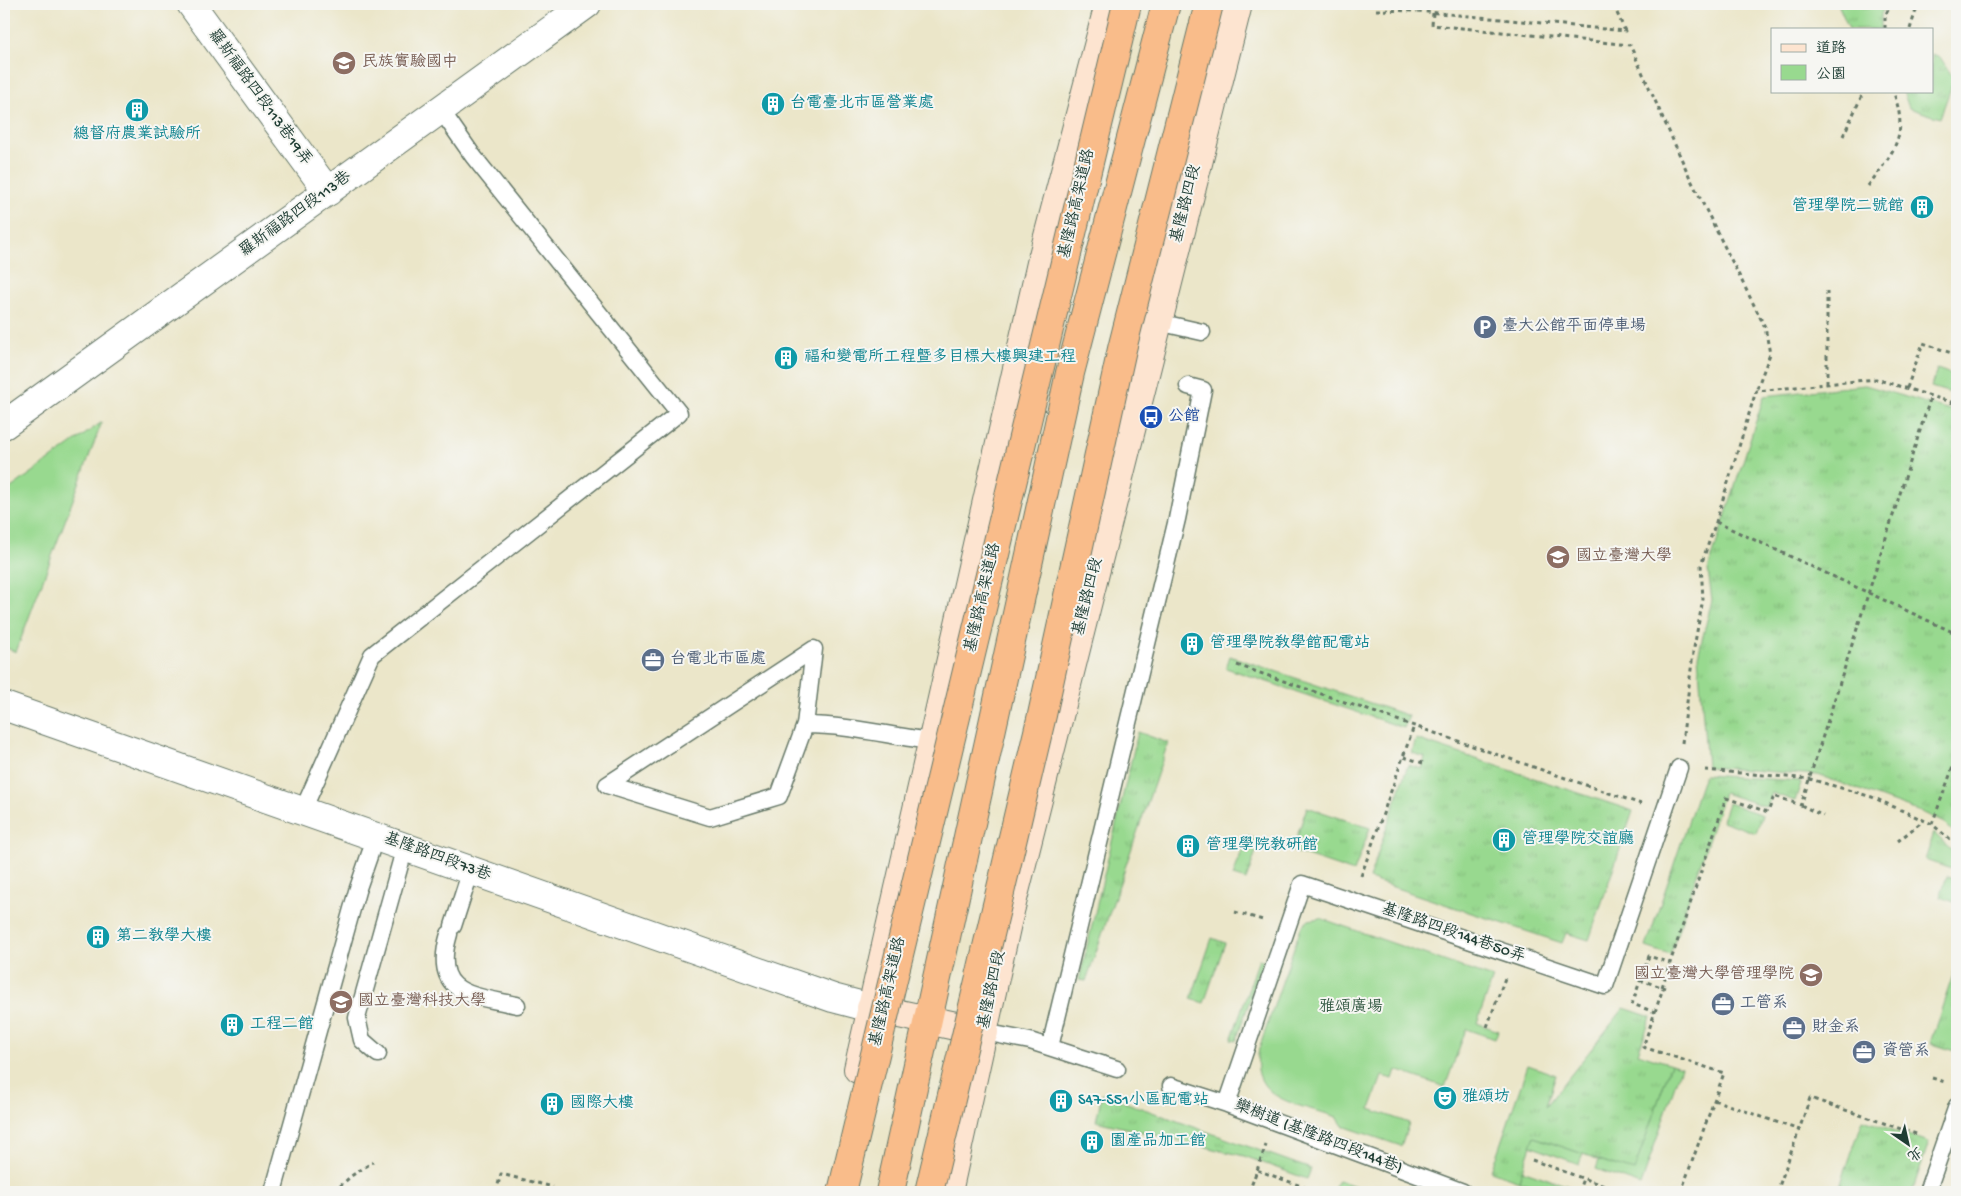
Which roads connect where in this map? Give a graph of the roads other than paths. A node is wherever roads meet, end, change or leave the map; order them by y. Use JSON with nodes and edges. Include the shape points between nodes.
{"nodes":[{"id":1,"x":191,"y":4,"type":"edge"},
{"id":2,"x":587,"y":4,"type":"edge"},
{"id":3,"x":1108,"y":4,"type":"edge"},
{"id":4,"x":1127,"y":4,"type":"edge"},
{"id":5,"x":1166,"y":4,"type":"edge"},
{"id":6,"x":1209,"y":4,"type":"edge"},
{"id":7,"x":1238,"y":4,"type":"edge"},
{"id":8,"x":440,"y":110,"type":"junction"},
{"id":9,"x":328,"y":192,"type":"junction"},
{"id":10,"x":1158,"y":322,"type":"junction"},
{"id":11,"x":1202,"y":332,"type":"dead end"},
{"id":12,"x":1188,"y":386,"type":"dead end"},
{"id":13,"x":4,"y":424,"type":"edge"},
{"id":14,"x":4,"y":706,"type":"edge"},
{"id":15,"x":805,"y":725,"type":"junction"},
{"id":16,"x":932,"y":741,"type":"junction"},
{"id":17,"x":1679,"y":768,"type":"road end"},
{"id":18,"x":304,"y":810,"type":"junction"},
{"id":19,"x":376,"y":836,"type":"junction"},
{"id":20,"x":405,"y":847,"type":"junction"},
{"id":21,"x":471,"y":870,"type":"junction"},
{"id":22,"x":517,"y":1005,"type":"dead end"},
{"id":23,"x":871,"y":1008,"type":"junction"},
{"id":24,"x":929,"y":1020,"type":"junction"},
{"id":25,"x":984,"y":1032,"type":"junction"},
{"id":26,"x":1050,"y":1047,"type":"junction"},
{"id":27,"x":378,"y":1054,"type":"dead end"},
{"id":28,"x":1117,"y":1068,"type":"dead end"},
{"id":29,"x":1171,"y":1086,"type":"dead end"},
{"id":30,"x":1227,"y":1104,"type":"junction"},
{"id":31,"x":1957,"y":1106,"type":"edge"},
{"id":32,"x":273,"y":1192,"type":"edge"},
{"id":33,"x":828,"y":1192,"type":"edge"},
{"id":34,"x":842,"y":1192,"type":"edge"},
{"id":35,"x":890,"y":1192,"type":"edge"},
{"id":36,"x":929,"y":1192,"type":"edge"},
{"id":37,"x":948,"y":1192,"type":"edge"},
{"id":38,"x":1463,"y":1192,"type":"edge"},
{"id":39,"x":1927,"y":1192,"type":"edge"}],
"edges":[{"from":1,"to":9,"type":"street","name":"羅斯福路四段113巷19弄"},
{"from":2,"to":8,"type":"street","name":"羅斯福路四段113巷"},
{"from":3,"to":16,"type":"main road","via":[[1040,263]]},
{"from":4,"to":34,"type":"highway","name":"基隆路高架道路","bridge":true},
{"from":5,"to":24,"type":"highway","via":[[1070,373]]},
{"from":6,"to":36,"type":"highway","bridge":true,"via":[[1122,349],[1042,715]]},
{"from":7,"to":10,"type":"main road","name":"基隆路四段"},
{"from":8,"to":9,"type":"street","name":"羅斯福路四段113巷"},
{"from":8,"to":18,"type":"lane","via":[[473,156],[679,413],[372,654]]},
{"from":9,"to":13,"type":"street","name":"羅斯福路四段113巷"},
{"from":10,"to":11,"type":"lane"},
{"from":10,"to":25,"type":"main road","name":"基隆路四段","via":[[1007,923]]},
{"from":12,"to":26,"type":"lane","via":[[1203,390],[1181,500]]},
{"from":14,"to":18,"type":"street","name":"基隆路四段73巷"},
{"from":15,"to":15,"type":"lane","via":[[814,649],[607,785],[710,817],[779,796]]},
{"from":15,"to":16,"type":"lane","via":[[838,725]]},
{"from":16,"to":23,"type":"main road"},
{"from":17,"to":30,"type":"lane","name":"基隆路四段144巷50弄","via":[[1605,986],[1302,884]]},
{"from":18,"to":19,"type":"street","name":"基隆路四段73巷"},
{"from":19,"to":20,"type":"street","name":"基隆路四段73巷"},
{"from":19,"to":32,"type":"lane","via":[[354,900]]},
{"from":20,"to":21,"type":"street","name":"基隆路四段73巷"},
{"from":20,"to":27,"type":"lane","via":[[357,1018],[362,1040]]},
{"from":21,"to":22,"type":"lane","via":[[443,960],[450,981],[468,994]]},
{"from":21,"to":23,"type":"street","name":"基隆路四段73巷","via":[[833,998]]},
{"from":23,"to":24,"type":"main road"},
{"from":23,"to":33,"type":"main road"},
{"from":24,"to":25,"type":"main road"},
{"from":24,"to":35,"type":"highway"},
{"from":25,"to":26,"type":"lane"},
{"from":25,"to":37,"type":"main road","name":"基隆路四段"},
{"from":26,"to":28,"type":"lane"},
{"from":29,"to":30,"type":"lane","name":"欒樹道 (基隆路四段144巷)"},
{"from":30,"to":38,"type":"lane","name":"欒樹道 (基隆路四段144巷)"},
{"from":31,"to":39,"type":"lane"}]}
